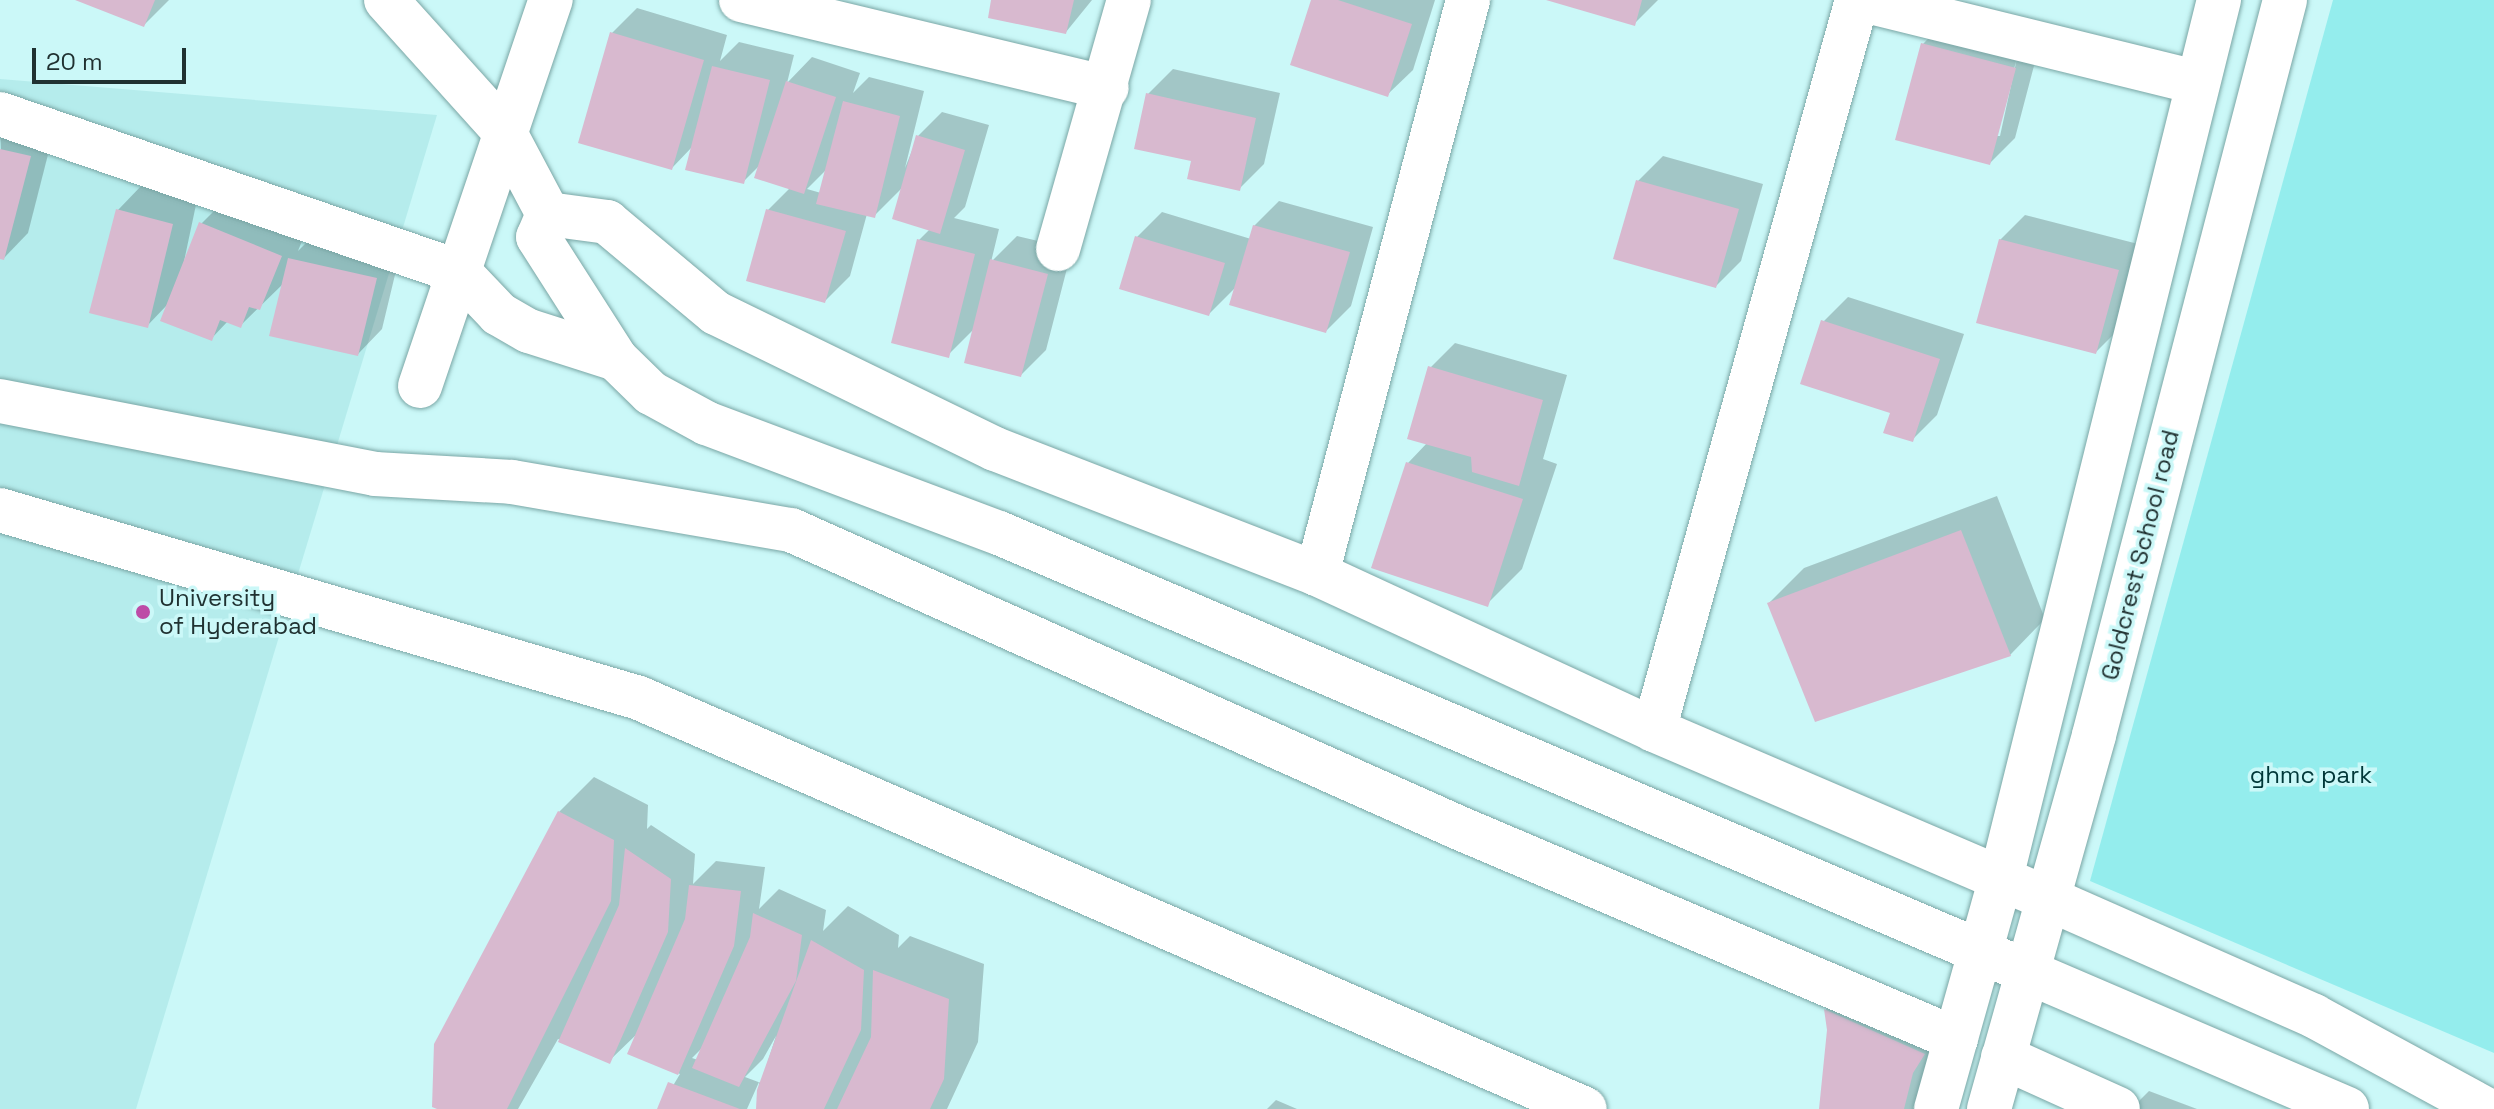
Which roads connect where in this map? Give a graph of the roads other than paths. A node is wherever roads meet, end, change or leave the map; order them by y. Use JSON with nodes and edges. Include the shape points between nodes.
{"nodes":[{"id":1,"x":386,"y":0,"type":"edge"},
{"id":2,"x":551,"y":0,"type":"edge"},
{"id":3,"x":741,"y":0,"type":"edge"},
{"id":4,"x":1129,"y":0,"type":"edge"},
{"id":5,"x":1468,"y":0,"type":"edge"},
{"id":6,"x":1860,"y":0,"type":"edge"},
{"id":7,"x":2219,"y":0,"type":"edge"},
{"id":8,"x":2285,"y":0,"type":"edge"},
{"id":9,"x":2196,"y":82,"type":"junction"},
{"id":10,"x":1107,"y":88,"type":"junction"},
{"id":11,"x":0,"y":114,"type":"edge"},
{"id":12,"x":504,"y":131,"type":"junction"},
{"id":13,"x":548,"y":214,"type":"junction"},
{"id":14,"x":1058,"y":249,"type":"dead end"},
{"id":15,"x":459,"y":272,"type":"junction"},
{"id":16,"x":616,"y":359,"type":"junction"},
{"id":17,"x":420,"y":386,"type":"dead end"},
{"id":18,"x":0,"y":401,"type":"edge"},
{"id":19,"x":0,"y":510,"type":"edge"},
{"id":20,"x":1317,"y":574,"type":"junction"},
{"id":21,"x":1654,"y":730,"type":"junction"},
{"id":22,"x":2001,"y":878,"type":"junction"},
{"id":23,"x":2049,"y":899,"type":"junction"},
{"id":24,"x":1981,"y":953,"type":"junction"},
{"id":25,"x":2028,"y":972,"type":"junction"},
{"id":26,"x":1956,"y":1039,"type":"junction"},
{"id":27,"x":2003,"y":1057,"type":"junction"},
{"id":28,"x":1585,"y":1109,"type":"edge"},
{"id":29,"x":1936,"y":1109,"type":"edge"},
{"id":30,"x":1989,"y":1109,"type":"edge"},
{"id":31,"x":2118,"y":1109,"type":"edge"},
{"id":32,"x":2347,"y":1109,"type":"edge"},
{"id":33,"x":2485,"y":1109,"type":"edge"}],
"edges":[{"from":1,"to":12,"type":"street"},
{"from":2,"to":12,"type":"street"},
{"from":3,"to":10,"type":"street"},
{"from":4,"to":10,"type":"street"},
{"from":5,"to":20,"type":"street"},
{"from":6,"to":9,"type":"street"},
{"from":6,"to":21,"type":"street"},
{"from":7,"to":9,"type":"street"},
{"from":8,"to":23,"type":"street","name":"Goldcrest School road"},
{"from":9,"to":22,"type":"street"},
{"from":10,"to":14,"type":"street"},
{"from":11,"to":15,"type":"street"},
{"from":12,"to":13,"type":"street"},
{"from":12,"to":15,"type":"street"},
{"from":13,"to":16,"type":"street","via":[[538,237]]},
{"from":13,"to":20,"type":"street","via":[[607,222],[716,313],[995,449]]},
{"from":15,"to":16,"type":"street","via":[[499,314],[529,331]]},
{"from":15,"to":17,"type":"street"},
{"from":16,"to":24,"type":"street","via":[[651,393],[706,423],[999,533]]},
{"from":18,"to":26,"type":"street","via":[[375,474],[512,482],[791,530],[1457,827]]},
{"from":19,"to":28,"type":"street","via":[[639,698]]},
{"from":20,"to":21,"type":"street"},
{"from":21,"to":22,"type":"street"},
{"from":22,"to":23,"type":"street"},
{"from":22,"to":24,"type":"street"},
{"from":23,"to":25,"type":"street","name":"Goldcrest School road"},
{"from":23,"to":33,"type":"street","via":[[2314,1016]]},
{"from":24,"to":25,"type":"street"},
{"from":24,"to":26,"type":"street"},
{"from":25,"to":27,"type":"street","name":"Goldcrest School road"},
{"from":25,"to":32,"type":"street"},
{"from":26,"to":29,"type":"street"},
{"from":27,"to":30,"type":"street","name":"Goldcrest School road"},
{"from":27,"to":31,"type":"street"}]}
